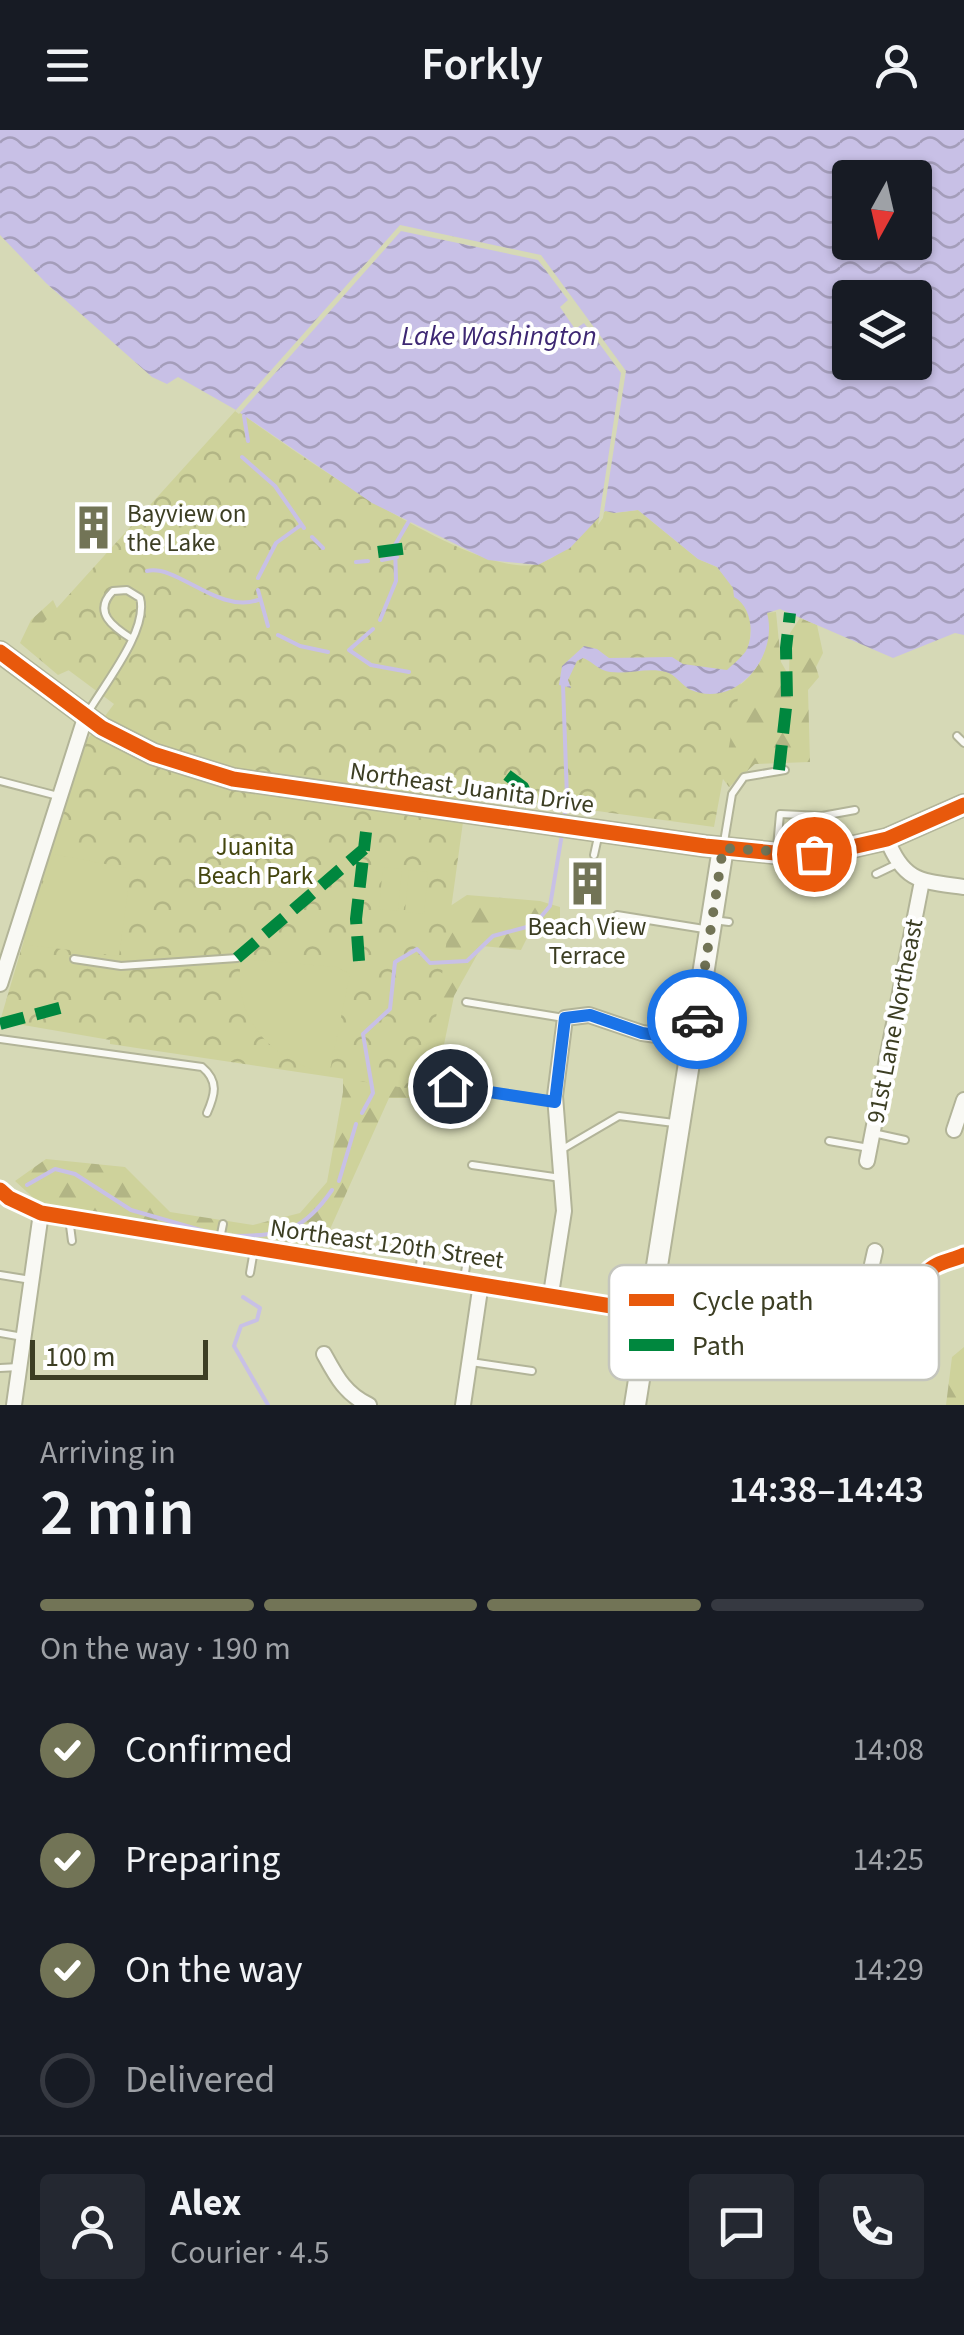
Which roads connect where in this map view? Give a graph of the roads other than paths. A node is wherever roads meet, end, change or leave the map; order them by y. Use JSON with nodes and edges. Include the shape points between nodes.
{"nodes":[{"id":1,"x":132,"y":639,"type":"junction"},
{"id":2,"x":0,"y":652,"type":"edge"},
{"id":3,"x":85,"y":718,"type":"junction"},
{"id":4,"x":957,"y":736,"type":"dead end"},
{"id":5,"x":964,"y":743,"type":"edge"},
{"id":6,"x":785,"y":770,"type":"dead end"},
{"id":7,"x":0,"y":781,"type":"edge"},
{"id":8,"x":59,"y":796,"type":"junction"},
{"id":9,"x":964,"y":804,"type":"edge"},
{"id":10,"x":855,"y":810,"type":"dead end"},
{"id":11,"x":598,"y":831,"type":"junction"},
{"id":12,"x":887,"y":839,"type":"junction"},
{"id":13,"x":723,"y":848,"type":"junction"},
{"id":14,"x":830,"y":852,"type":"junction"},
{"id":15,"x":777,"y":853,"type":"junction"},
{"id":16,"x":594,"y":855,"type":"dead end"},
{"id":17,"x":898,"y":863,"type":"junction"},
{"id":18,"x":834,"y":874,"type":"dead end"},
{"id":19,"x":876,"y":874,"type":"dead end"},
{"id":20,"x":922,"y":881,"type":"junction"},
{"id":21,"x":964,"y":887,"type":"edge"},
{"id":22,"x":618,"y":915,"type":"dead end"},
{"id":23,"x":717,"y":924,"type":"junction"},
{"id":24,"x":12,"y":951,"type":"edge"},
{"id":25,"x":237,"y":958,"type":"dead end"},
{"id":26,"x":74,"y":959,"type":"dead end"},
{"id":27,"x":4,"y":984,"type":"edge"},
{"id":28,"x":701,"y":989,"type":"junction"},
{"id":29,"x":724,"y":992,"type":"dead end"},
{"id":30,"x":466,"y":1002,"type":"dead end"},
{"id":31,"x":565,"y":1018,"type":"junction"},
{"id":32,"x":0,"y":1039,"type":"edge"},
{"id":33,"x":696,"y":1053,"type":"junction"},
{"id":34,"x":450,"y":1086,"type":"dead end"},
{"id":35,"x":964,"y":1100,"type":"edge"},
{"id":36,"x":555,"y":1102,"type":"junction"},
{"id":37,"x":206,"y":1113,"type":"dead end"},
{"id":38,"x":680,"y":1124,"type":"junction"},
{"id":39,"x":954,"y":1130,"type":"dead end"},
{"id":40,"x":905,"y":1140,"type":"dead end"},
{"id":41,"x":829,"y":1142,"type":"dead end"},
{"id":42,"x":870,"y":1147,"type":"junction"},
{"id":43,"x":560,"y":1151,"type":"junction"},
{"id":44,"x":472,"y":1164,"type":"dead end"},
{"id":45,"x":562,"y":1178,"type":"junction"},
{"id":46,"x":0,"y":1190,"type":"edge"},
{"id":47,"x":41,"y":1214,"type":"junction"},
{"id":48,"x":69,"y":1218,"type":"junction"},
{"id":49,"x":223,"y":1224,"type":"dead end"},
{"id":50,"x":72,"y":1241,"type":"dead end"},
{"id":51,"x":219,"y":1245,"type":"junction"},
{"id":52,"x":254,"y":1250,"type":"junction"},
{"id":53,"x":875,"y":1251,"type":"dead end"},
{"id":54,"x":964,"y":1255,"type":"edge"},
{"id":55,"x":421,"y":1257,"type":"dead end"},
{"id":56,"x":468,"y":1260,"type":"dead end"},
{"id":57,"x":658,"y":1265,"type":"edge"},
{"id":58,"x":872,"y":1265,"type":"edge"},
{"id":59,"x":938,"y":1265,"type":"edge"},
{"id":60,"x":250,"y":1274,"type":"dead end"},
{"id":61,"x":419,"y":1274,"type":"junction"},
{"id":62,"x":0,"y":1276,"type":"edge"},
{"id":63,"x":32,"y":1280,"type":"junction"},
{"id":64,"x":464,"y":1280,"type":"junction"},
{"id":65,"x":481,"y":1283,"type":"junction"},
{"id":66,"x":552,"y":1294,"type":"junction"},
{"id":67,"x":609,"y":1305,"type":"edge"},
{"id":68,"x":0,"y":1333,"type":"edge"},
{"id":69,"x":24,"y":1337,"type":"junction"},
{"id":70,"x":324,"y":1354,"type":"dead end"},
{"id":71,"x":470,"y":1362,"type":"junction"},
{"id":72,"x":20,"y":1367,"type":"junction"},
{"id":73,"x":0,"y":1368,"type":"edge"},
{"id":74,"x":532,"y":1371,"type":"dead end"},
{"id":75,"x":638,"y":1380,"type":"edge"},
{"id":76,"x":14,"y":1405,"type":"edge"},
{"id":77,"x":369,"y":1405,"type":"edge"},
{"id":78,"x":463,"y":1405,"type":"edge"},
{"id":79,"x":635,"y":1405,"type":"edge"}],
"edges":[{"from":1,"to":1,"type":"lane","via":[[142,617],[140,598],[128,590],[114,592],[104,614]]},
{"from":1,"to":3,"type":"lane"},
{"from":2,"to":3,"type":"main road","name":"Northeast Juanita Drive"},
{"from":3,"to":8,"type":"street"},
{"from":3,"to":11,"type":"main road","name":"Northeast Juanita Drive","via":[[153,754],[233,779]]},
{"from":4,"to":5,"type":"lane"},
{"from":6,"to":13,"type":"lane","via":[[744,778],[732,794]]},
{"from":7,"to":8,"type":"lane"},
{"from":8,"to":24,"type":"street"},
{"from":9,"to":12,"type":"main road","name":"Northeast Juanita Drive"},
{"from":10,"to":15,"type":"lane","via":[[780,814]]},
{"from":11,"to":13,"type":"main road","name":"Northeast Juanita Drive"},
{"from":11,"to":16,"type":"lane"},
{"from":12,"to":14,"type":"main road","name":"Northeast Juanita Drive"},
{"from":12,"to":17,"type":"street"},
{"from":13,"to":15,"type":"main road","name":"Northeast Juanita Drive"},
{"from":13,"to":23,"type":"main road"},
{"from":14,"to":15,"type":"main road","name":"Northeast Juanita Drive"},
{"from":14,"to":18,"type":"lane"},
{"from":17,"to":19,"type":"lane"},
{"from":17,"to":20,"type":"street"},
{"from":20,"to":21,"type":"street"},
{"from":20,"to":42,"type":"street","name":"91st Lane Northeast"},
{"from":22,"to":23,"type":"lane"},
{"from":23,"to":28,"type":"main road"},
{"from":24,"to":27,"type":"street"},
{"from":25,"to":26,"type":"lane","via":[[121,966]]},
{"from":28,"to":29,"type":"lane"},
{"from":28,"to":33,"type":"main road"},
{"from":30,"to":31,"type":"lane"},
{"from":31,"to":33,"type":"street","via":[[590,1015]]},
{"from":31,"to":36,"type":"street"},
{"from":32,"to":37,"type":"lane","via":[[202,1067],[214,1084]]},
{"from":33,"to":38,"type":"main road"},
{"from":34,"to":36,"type":"lane"},
{"from":35,"to":39,"type":"street"},
{"from":36,"to":43,"type":"street"},
{"from":38,"to":43,"type":"lane","via":[[618,1116]]},
{"from":38,"to":57,"type":"main road"},
{"from":40,"to":42,"type":"lane"},
{"from":41,"to":42,"type":"lane"},
{"from":43,"to":45,"type":"street"},
{"from":44,"to":45,"type":"lane"},
{"from":45,"to":66,"type":"street"},
{"from":46,"to":47,"type":"street","name":"Northeast 120th Street"},
{"from":47,"to":48,"type":"street","name":"Northeast 120th Street"},
{"from":47,"to":63,"type":"street"},
{"from":48,"to":50,"type":"lane"},
{"from":48,"to":51,"type":"street","name":"Northeast 120th Street"},
{"from":49,"to":51,"type":"lane"},
{"from":51,"to":52,"type":"street","name":"Northeast 120th Street"},
{"from":52,"to":60,"type":"lane"},
{"from":52,"to":61,"type":"street","name":"Northeast 120th Street"},
{"from":53,"to":58,"type":"street"},
{"from":54,"to":59,"type":"street","name":"Northeast 120th Street"},
{"from":55,"to":61,"type":"lane"},
{"from":56,"to":64,"type":"lane"},
{"from":61,"to":64,"type":"street","name":"Northeast 120th Street"},
{"from":62,"to":63,"type":"lane"},
{"from":63,"to":69,"type":"street"},
{"from":64,"to":65,"type":"street","name":"Northeast 120th Street"},
{"from":65,"to":66,"type":"street","name":"Northeast 120th Street"},
{"from":65,"to":71,"type":"street"},
{"from":66,"to":67,"type":"street","name":"Northeast 120th Street"},
{"from":68,"to":69,"type":"lane"},
{"from":69,"to":72,"type":"street"},
{"from":70,"to":77,"type":"street","via":[[342,1386]]},
{"from":71,"to":74,"type":"lane"},
{"from":71,"to":78,"type":"street"},
{"from":72,"to":73,"type":"lane"},
{"from":72,"to":76,"type":"street"},
{"from":75,"to":79,"type":"main road"}]}
